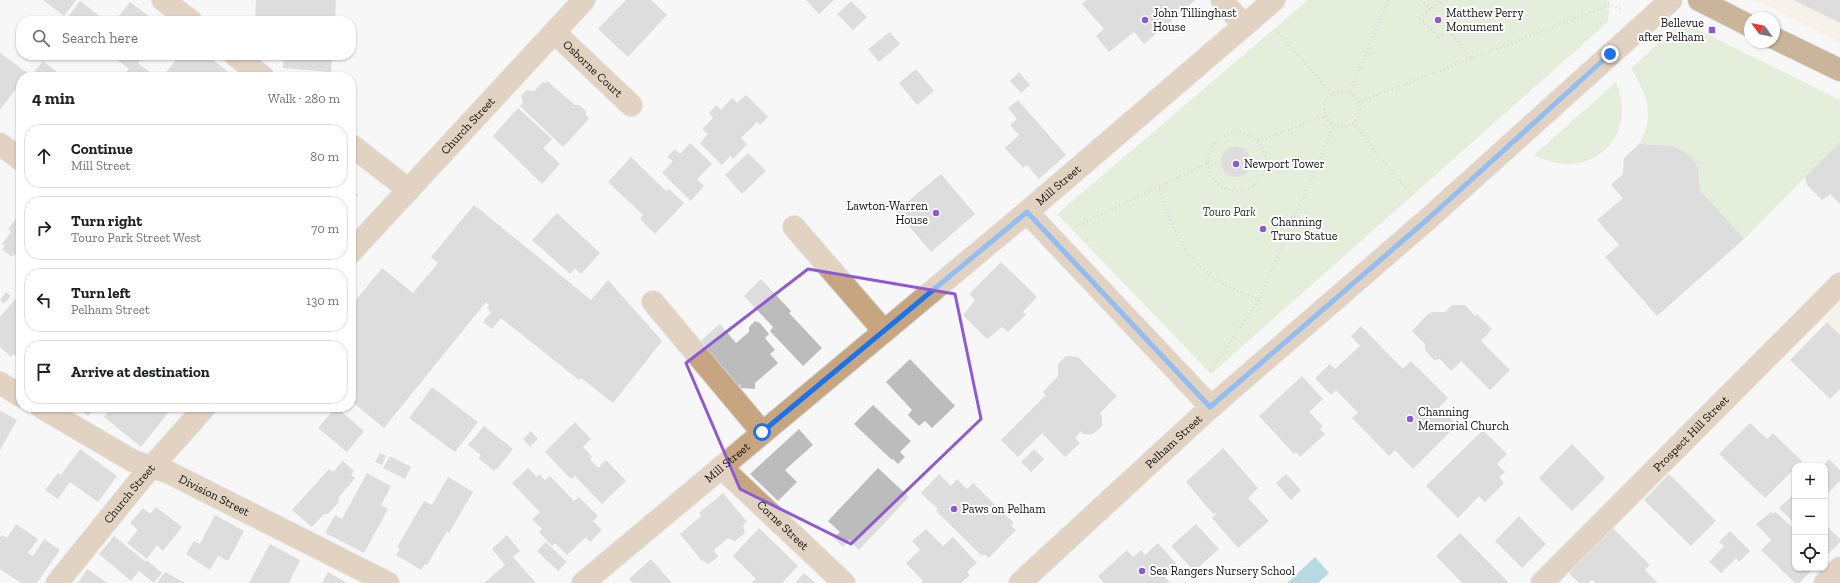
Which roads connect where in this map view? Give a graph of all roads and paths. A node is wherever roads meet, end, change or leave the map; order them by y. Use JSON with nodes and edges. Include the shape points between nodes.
{"nodes":[{"id":1,"x":163,"y":0,"type":"edge"},
{"id":2,"x":584,"y":0,"type":"edge"},
{"id":3,"x":1222,"y":0,"type":"edge"},
{"id":4,"x":1274,"y":0,"type":"edge"},
{"id":5,"x":1389,"y":0,"type":"edge"},
{"id":6,"x":1421,"y":0,"type":"edge"},
{"id":7,"x":1671,"y":0,"type":"edge"},
{"id":8,"x":1699,"y":0,"type":"edge"},
{"id":9,"x":1726,"y":6,"type":"edge"},
{"id":10,"x":1430,"y":9,"type":"junction"},
{"id":11,"x":184,"y":16,"type":"edge"},
{"id":12,"x":1648,"y":20,"type":"junction"},
{"id":13,"x":1744,"y":21,"type":"edge"},
{"id":14,"x":1244,"y":26,"type":"junction"},
{"id":15,"x":1276,"y":29,"type":"dead end"},
{"id":16,"x":1448,"y":29,"type":"junction"},
{"id":17,"x":556,"y":33,"type":"junction"},
{"id":18,"x":1780,"y":41,"type":"edge"},
{"id":19,"x":1472,"y":59,"type":"junction"},
{"id":20,"x":241,"y":60,"type":"edge"},
{"id":21,"x":1840,"y":70,"type":"edge"},
{"id":22,"x":257,"y":72,"type":"edge"},
{"id":23,"x":1349,"y":93,"type":"junction"},
{"id":24,"x":1333,"y":95,"type":"junction"},
{"id":25,"x":1358,"y":102,"type":"junction"},
{"id":26,"x":631,"y":105,"type":"dead end"},
{"id":27,"x":1326,"y":116,"type":"junction"},
{"id":28,"x":1353,"y":123,"type":"junction"},
{"id":29,"x":1334,"y":125,"type":"junction"},
{"id":30,"x":1258,"y":141,"type":"junction"},
{"id":31,"x":0,"y":144,"type":"edge"},
{"id":32,"x":356,"y":148,"type":"edge"},
{"id":33,"x":16,"y":156,"type":"edge"},
{"id":34,"x":1207,"y":163,"type":"junction"},
{"id":35,"x":1158,"y":186,"type":"junction"},
{"id":36,"x":409,"y":190,"type":"junction"},
{"id":37,"x":1027,"y":212,"type":"junction"},
{"id":38,"x":1429,"y":218,"type":"junction"},
{"id":39,"x":794,"y":227,"type":"dead end"},
{"id":40,"x":1073,"y":228,"type":"dead end"},
{"id":41,"x":356,"y":247,"type":"edge"},
{"id":42,"x":1840,"y":284,"type":"edge"},
{"id":43,"x":1259,"y":300,"type":"junction"},
{"id":44,"x":653,"y":302,"type":"dead end"},
{"id":45,"x":884,"y":331,"type":"junction"},
{"id":46,"x":1208,"y":374,"type":"dead end"},
{"id":47,"x":0,"y":383,"type":"edge"},
{"id":48,"x":16,"y":393,"type":"edge"},
{"id":49,"x":1210,"y":407,"type":"junction"},
{"id":50,"x":50,"y":412,"type":"edge"},
{"id":51,"x":200,"y":412,"type":"edge"},
{"id":52,"x":762,"y":432,"type":"junction"},
{"id":53,"x":151,"y":467,"type":"junction"},
{"id":54,"x":721,"y":467,"type":"junction"},
{"id":55,"x":1840,"y":568,"type":"edge"},
{"id":56,"x":57,"y":583,"type":"edge"},
{"id":57,"x":388,"y":583,"type":"edge"},
{"id":58,"x":583,"y":583,"type":"edge"},
{"id":59,"x":844,"y":583,"type":"edge"},
{"id":60,"x":1020,"y":583,"type":"edge"},
{"id":61,"x":1542,"y":583,"type":"edge"},
{"id":62,"x":1825,"y":583,"type":"edge"}],
"edges":[{"from":1,"to":11,"type":"street"},
{"from":2,"to":17,"type":"street","name":"Church Street"},
{"from":3,"to":14,"type":"street"},
{"from":4,"to":14,"type":"street","name":"Mill Street"},
{"from":5,"to":23,"type":"path"},
{"from":6,"to":10,"type":"path"},
{"from":7,"to":12,"type":"street","name":"Pelham Street"},
{"from":8,"to":9,"type":"main road"},
{"from":9,"to":13,"type":"main road"},
{"from":10,"to":16,"type":"path","via":[[1439,1],[1457,20]]},
{"from":10,"to":16,"type":"path","via":[[1420,18],[1439,38]]},
{"from":12,"to":19,"type":"path","via":[[1610,5]]},
{"from":12,"to":38,"type":"street","name":"Pelham Street"},
{"from":14,"to":37,"type":"street","name":"Mill Street"},
{"from":15,"to":24,"type":"path"},
{"from":16,"to":19,"type":"path"},
{"from":17,"to":26,"type":"street","name":"Osborne Court"},
{"from":17,"to":36,"type":"street","name":"Church Street"},
{"from":18,"to":21,"type":"main road"},
{"from":19,"to":25,"type":"path"},
{"from":20,"to":22,"type":"street"},
{"from":23,"to":24,"type":"path"},
{"from":23,"to":25,"type":"path"},
{"from":24,"to":27,"type":"path","via":[[1327,100]]},
{"from":25,"to":28,"type":"path","via":[[1359,114]]},
{"from":27,"to":29,"type":"path"},
{"from":27,"to":30,"type":"path"},
{"from":28,"to":29,"type":"path","via":[[1347,126]]},
{"from":28,"to":38,"type":"path"},
{"from":29,"to":43,"type":"path"},
{"from":30,"to":34,"type":"path","via":[[1246,134],[1232,132],[1219,138],[1210,149]]},
{"from":30,"to":34,"type":"path","via":[[1265,153],[1266,168],[1260,181],[1248,189],[1234,192],[1221,187],[1211,177]]},
{"from":31,"to":33,"type":"street"},
{"from":32,"to":36,"type":"street"},
{"from":34,"to":35,"type":"path"},
{"from":35,"to":40,"type":"path"},
{"from":35,"to":43,"type":"path","via":[[1169,219],[1182,246],[1200,268],[1225,285]]},
{"from":36,"to":41,"type":"street","name":"Church Street"},
{"from":37,"to":45,"type":"street","name":"Mill Street"},
{"from":37,"to":49,"type":"street"},
{"from":38,"to":49,"type":"street","name":"Pelham Street"},
{"from":39,"to":45,"type":"street"},
{"from":42,"to":61,"type":"street","name":"Prospect Hill Street"},
{"from":43,"to":46,"type":"path"},
{"from":44,"to":52,"type":"street"},
{"from":45,"to":52,"type":"street","name":"Mill Street"},
{"from":47,"to":48,"type":"street"},
{"from":49,"to":60,"type":"street","name":"Pelham Street"},
{"from":50,"to":53,"type":"street","name":"Division Street","via":[[133,460]]},
{"from":51,"to":53,"type":"street","name":"Church Street"},
{"from":52,"to":54,"type":"street","name":"Mill Street"},
{"from":53,"to":56,"type":"street","name":"Church Street"},
{"from":53,"to":57,"type":"street","name":"Division Street","via":[[168,472]]},
{"from":54,"to":58,"type":"street","name":"Mill Street"},
{"from":54,"to":59,"type":"street","name":"Corne Street"},
{"from":55,"to":62,"type":"street"}]}
